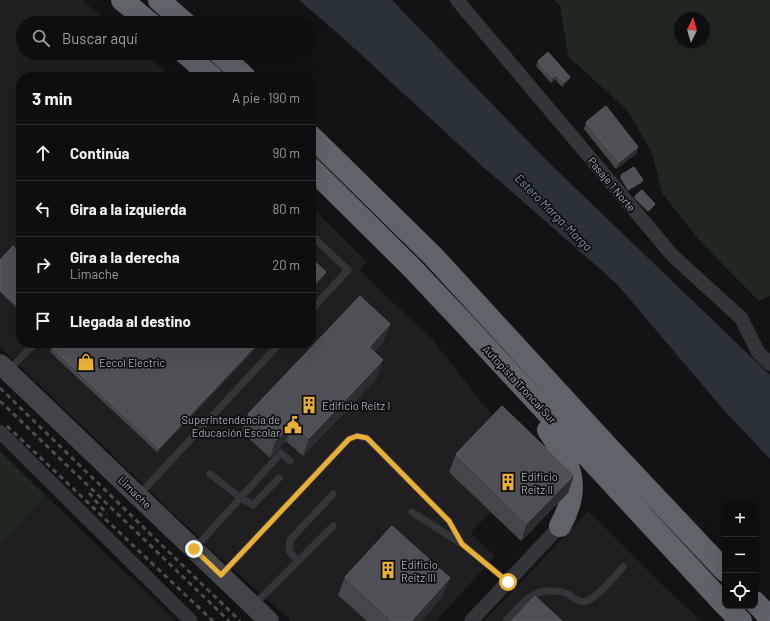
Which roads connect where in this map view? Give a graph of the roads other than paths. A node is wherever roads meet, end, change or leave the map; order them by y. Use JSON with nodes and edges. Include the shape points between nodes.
{"nodes":[{"id":1,"x":122,"y":0,"type":"edge"},
{"id":2,"x":159,"y":0,"type":"edge"},
{"id":3,"x":457,"y":0,"type":"edge"},
{"id":4,"x":141,"y":16,"type":"edge"},
{"id":5,"x":177,"y":16,"type":"edge"},
{"id":6,"x":193,"y":60,"type":"edge"},
{"id":7,"x":227,"y":60,"type":"edge"},
{"id":8,"x":206,"y":72,"type":"edge"},
{"id":9,"x":240,"y":72,"type":"edge"},
{"id":10,"x":316,"y":141,"type":"edge"},
{"id":11,"x":316,"y":173,"type":"edge"},
{"id":12,"x":316,"y":240,"type":"edge"},
{"id":13,"x":316,"y":305,"type":"edge"},
{"id":14,"x":29,"y":348,"type":"edge"},
{"id":15,"x":275,"y":348,"type":"edge"},
{"id":16,"x":770,"y":364,"type":"edge"},
{"id":17,"x":4,"y":368,"type":"edge"},
{"id":18,"x":513,"y":377,"type":"junction"},
{"id":19,"x":0,"y":432,"type":"edge"},
{"id":20,"x":290,"y":461,"type":"dead end"},
{"id":21,"x":210,"y":474,"type":"dead end"},
{"id":22,"x":279,"y":478,"type":"dead end"},
{"id":23,"x":333,"y":494,"type":"dead end"},
{"id":24,"x":138,"y":496,"type":"junction"},
{"id":25,"x":241,"y":498,"type":"junction"},
{"id":26,"x":412,"y":512,"type":"dead end"},
{"id":27,"x":333,"y":526,"type":"dead end"},
{"id":28,"x":560,"y":526,"type":"joint"},
{"id":29,"x":462,"y":544,"type":"junction"},
{"id":30,"x":194,"y":549,"type":"junction"},
{"id":31,"x":298,"y":561,"type":"junction"},
{"id":32,"x":623,"y":567,"type":"dead end"},
{"id":33,"x":722,"y":569,"type":"edge"},
{"id":34,"x":221,"y":575,"type":"junction"},
{"id":35,"x":508,"y":582,"type":"junction"},
{"id":36,"x":722,"y":601,"type":"edge"},
{"id":37,"x":758,"y":605,"type":"edge"},
{"id":38,"x":253,"y":606,"type":"junction"},
{"id":39,"x":730,"y":609,"type":"edge"},
{"id":40,"x":770,"y":618,"type":"edge"},
{"id":41,"x":191,"y":621,"type":"edge"},
{"id":42,"x":269,"y":621,"type":"edge"},
{"id":43,"x":471,"y":621,"type":"edge"},
{"id":44,"x":506,"y":621,"type":"edge"},
{"id":45,"x":741,"y":621,"type":"edge"}],
"edges":[{"from":1,"to":4,"type":"highway"},
{"from":2,"to":5,"type":"highway"},
{"from":3,"to":16,"type":"street","name":"Pasaje 1 Norte","via":[[673,256],[741,318],[758,352]]},
{"from":6,"to":8,"type":"highway"},
{"from":7,"to":9,"type":"highway"},
{"from":10,"to":33,"type":"highway","name":"Autopista Troncal Sur","via":[[434,257]]},
{"from":11,"to":18,"type":"highway","name":"Autopista Troncal Sur","via":[[410,266]]},
{"from":12,"to":13,"type":"lane","via":[[348,270]]},
{"from":14,"to":17,"type":"lane"},
{"from":15,"to":24,"type":"lane"},
{"from":17,"to":24,"type":"main road","name":"Limache"},
{"from":18,"to":28,"type":"highway","via":[[569,465],[571,497]]},
{"from":18,"to":36,"type":"highway","name":"Autopista Troncal Sur"},
{"from":19,"to":41,"type":"street"},
{"from":20,"to":25,"type":"lane","via":[[282,453]]},
{"from":21,"to":25,"type":"lane"},
{"from":22,"to":25,"type":"lane","via":[[253,505]]},
{"from":23,"to":31,"type":"lane","via":[[290,540],[289,551]]},
{"from":24,"to":30,"type":"main road","name":"Limache"},
{"from":25,"to":30,"type":"lane"},
{"from":26,"to":29,"type":"lane"},
{"from":27,"to":31,"type":"lane"},
{"from":28,"to":35,"type":"street"},
{"from":29,"to":34,"type":"lane","via":[[449,521],[367,438],[357,436],[349,439]]},
{"from":29,"to":35,"type":"lane"},
{"from":30,"to":34,"type":"main road","name":"Limache"},
{"from":31,"to":38,"type":"lane"},
{"from":32,"to":44,"type":"lane","via":[[588,601],[577,601],[559,591],[542,591],[530,596]]},
{"from":34,"to":38,"type":"main road","name":"Limache"},
{"from":35,"to":43,"type":"street"},
{"from":37,"to":40,"type":"highway"},
{"from":38,"to":42,"type":"main road","name":"Limache"},
{"from":39,"to":45,"type":"highway","name":"Autopista Troncal Sur"}]}
